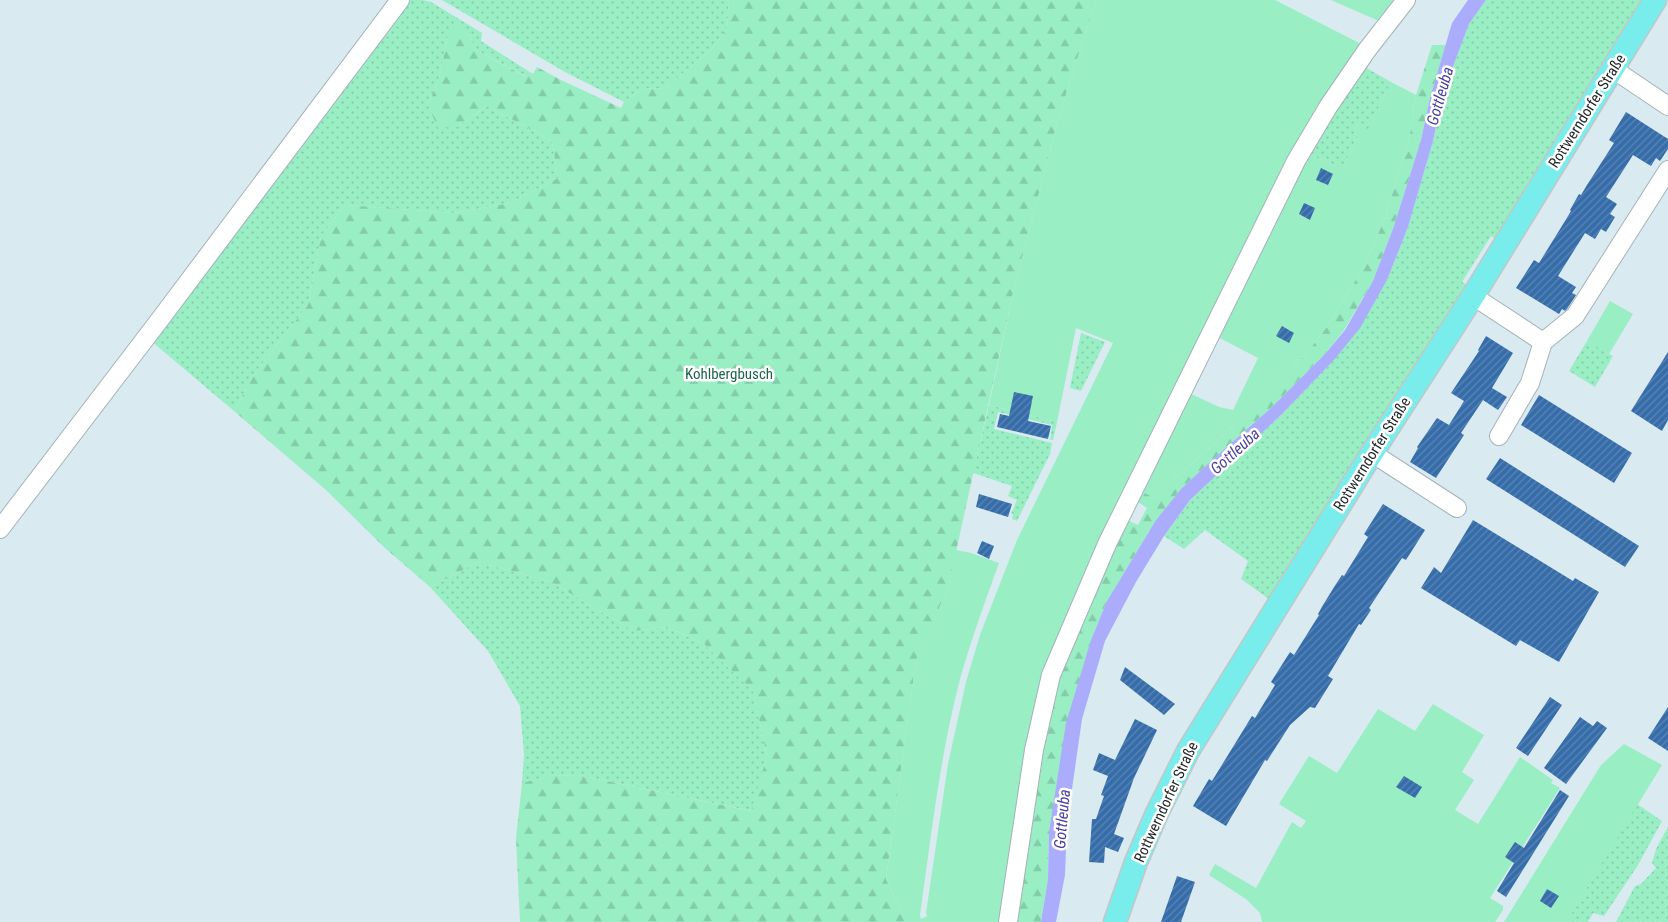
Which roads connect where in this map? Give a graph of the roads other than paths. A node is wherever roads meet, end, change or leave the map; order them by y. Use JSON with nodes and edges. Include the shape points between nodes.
{"nodes":[{"id":1,"x":400,"y":0,"type":"edge"},
{"id":2,"x":1406,"y":0,"type":"edge"},
{"id":3,"x":1656,"y":0,"type":"edge"},
{"id":4,"x":1613,"y":69,"type":"junction"},
{"id":5,"x":1668,"y":106,"type":"edge"},
{"id":6,"x":1668,"y":170,"type":"edge"},
{"id":7,"x":1472,"y":296,"type":"junction"},
{"id":8,"x":1543,"y":342,"type":"junction"},
{"id":9,"x":1499,"y":436,"type":"dead end"},
{"id":10,"x":1372,"y":453,"type":"junction"},
{"id":11,"x":1456,"y":508,"type":"dead end"},
{"id":12,"x":0,"y":529,"type":"edge"},
{"id":13,"x":1008,"y":922,"type":"edge"},
{"id":14,"x":1115,"y":922,"type":"edge"}],
"edges":[{"from":1,"to":12,"type":"lane"},
{"from":2,"to":13,"type":"lane","via":[[1328,106],[1296,161],[1107,544],[1078,610],[1051,675],[1034,750]]},
{"from":3,"to":4,"type":"main road","name":"Rottwerndorfer Straße"},
{"from":4,"to":5,"type":"lane"},
{"from":4,"to":7,"type":"main road","name":"Rottwerndorfer Straße"},
{"from":6,"to":8,"type":"lane","via":[[1575,316]]},
{"from":7,"to":8,"type":"lane"},
{"from":7,"to":10,"type":"main road","name":"Rottwerndorfer Straße"},
{"from":8,"to":9,"type":"lane","via":[[1530,383]]},
{"from":10,"to":11,"type":"lane"},
{"from":10,"to":14,"type":"main road","name":"Rottwerndorfer Straße","via":[[1188,751],[1136,862]]}]}
